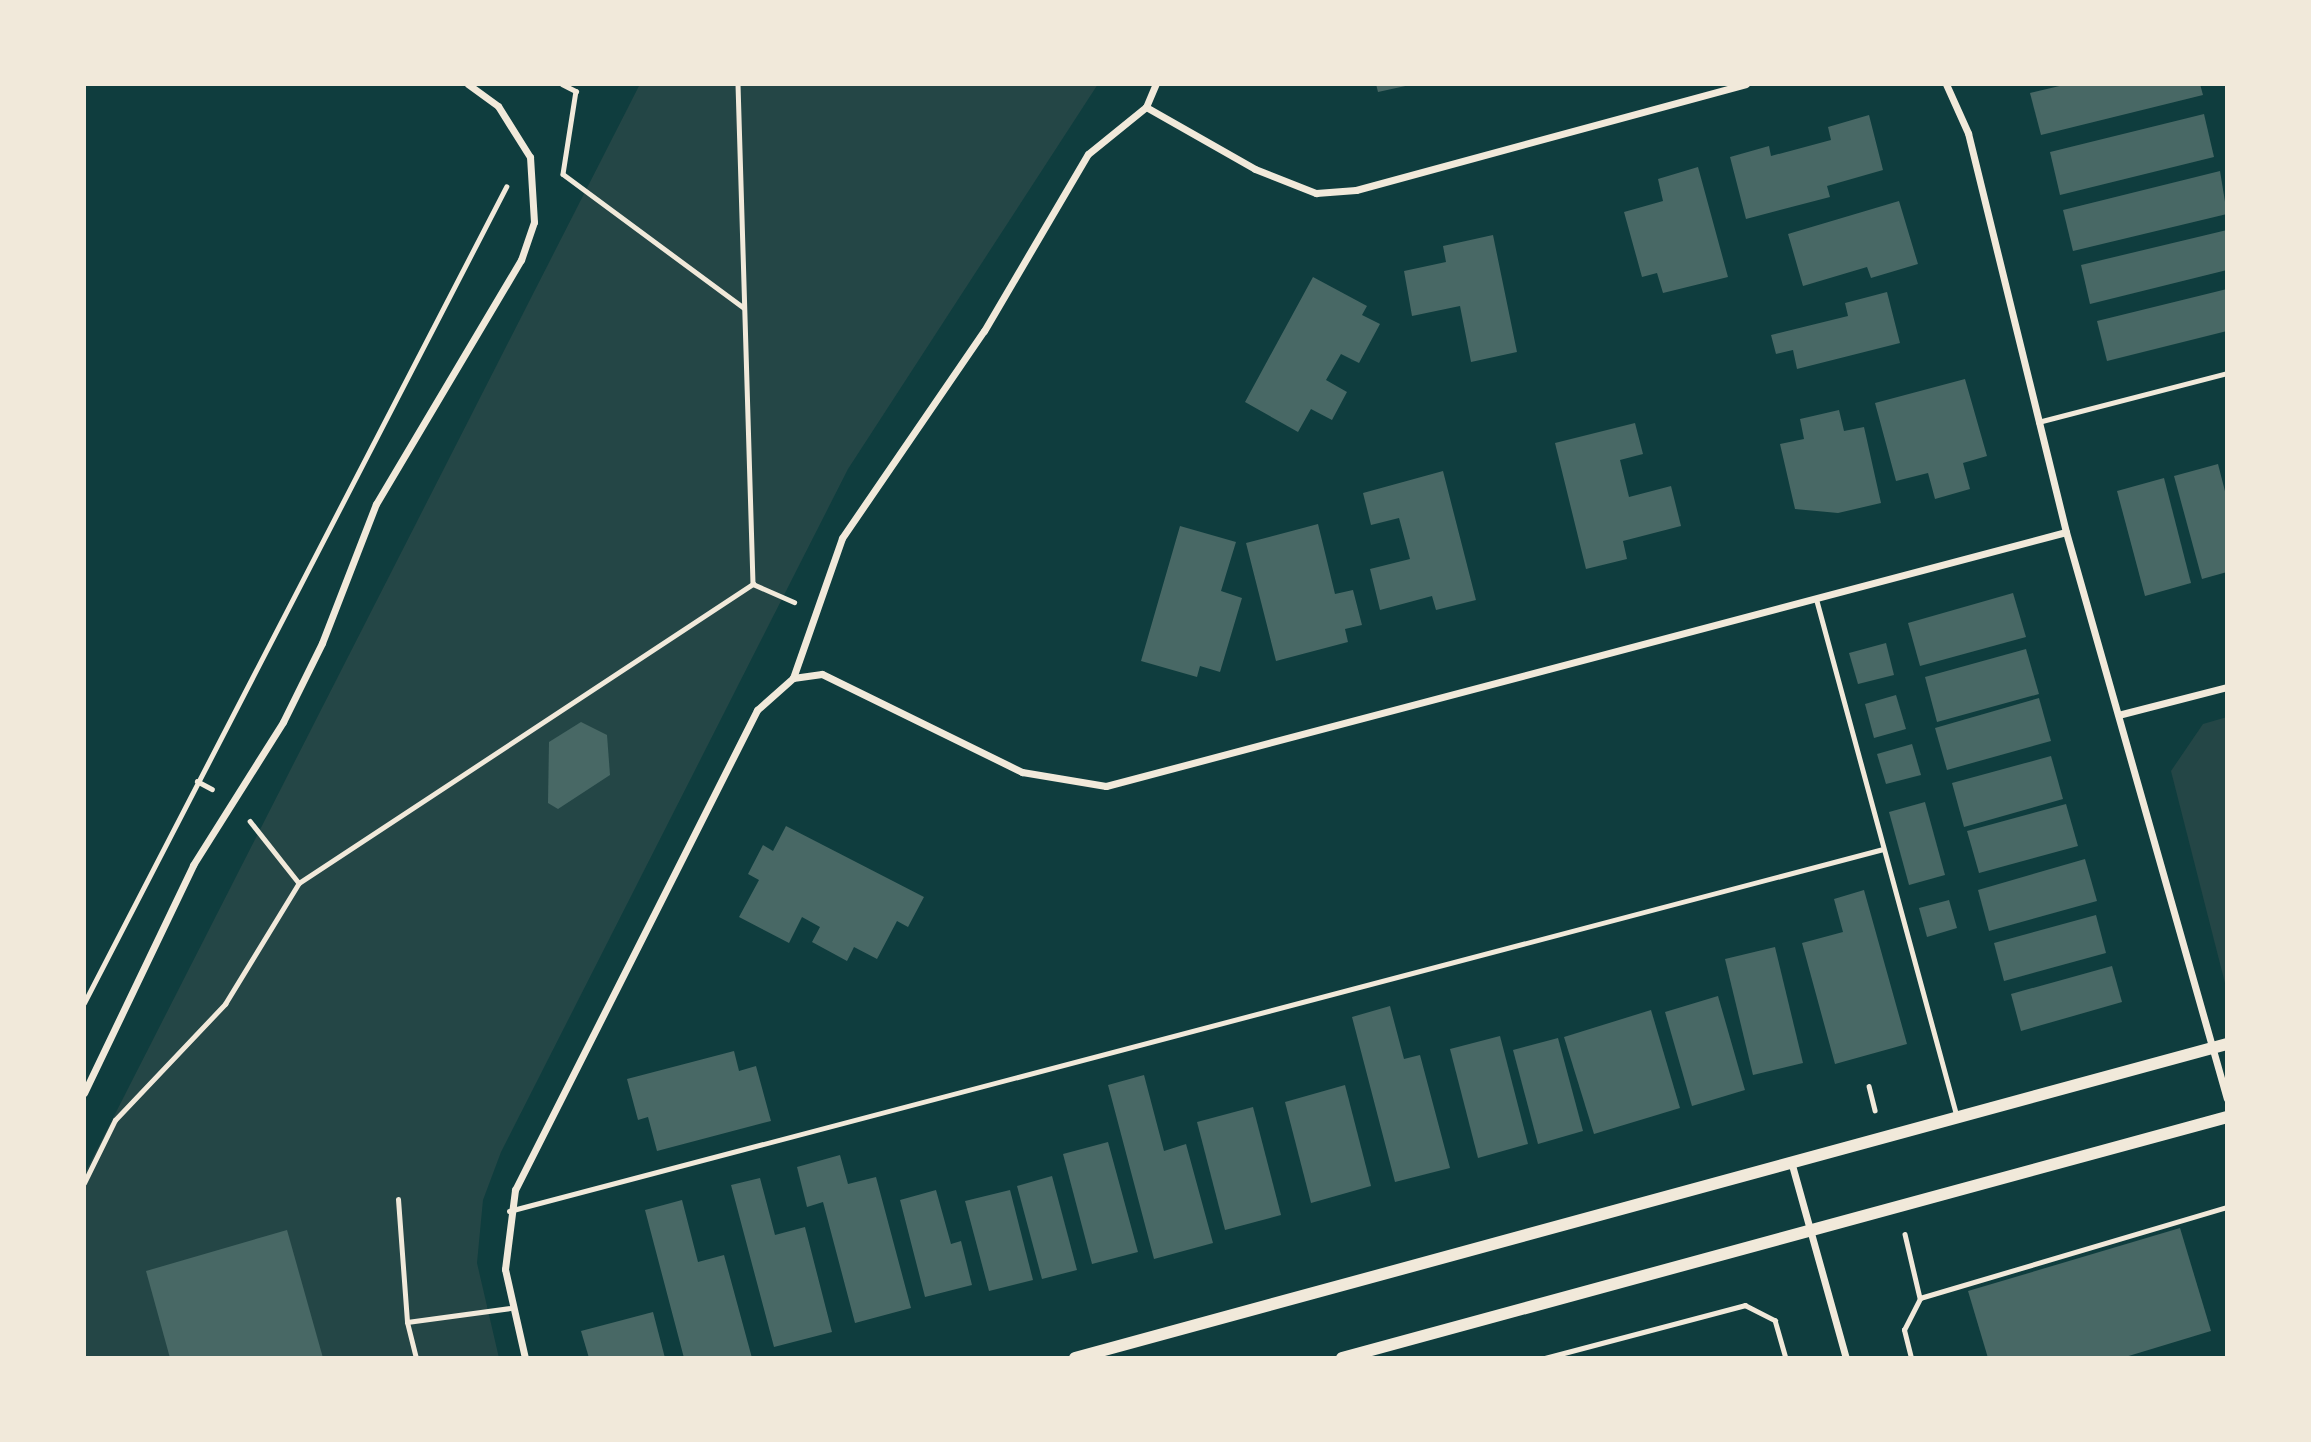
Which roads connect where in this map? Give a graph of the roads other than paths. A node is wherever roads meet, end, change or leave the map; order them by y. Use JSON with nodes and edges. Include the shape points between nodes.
{"nodes":[{"id":1,"x":468,"y":84,"type":"edge"},
{"id":2,"x":1156,"y":84,"type":"edge"},
{"id":3,"x":1746,"y":84,"type":"edge"},
{"id":4,"x":1946,"y":84,"type":"edge"},
{"id":5,"x":1146,"y":107,"type":"junction"},
{"id":6,"x":2227,"y":373,"type":"edge"},
{"id":7,"x":2038,"y":422,"type":"junction"},
{"id":8,"x":2066,"y":532,"type":"junction"},
{"id":9,"x":1816,"y":598,"type":"junction"},
{"id":10,"x":793,"y":678,"type":"junction"},
{"id":11,"x":2227,"y":687,"type":"edge"},
{"id":12,"x":2122,"y":714,"type":"junction"},
{"id":13,"x":1883,"y":849,"type":"junction"},
{"id":14,"x":2227,"y":1044,"type":"edge"},
{"id":15,"x":2213,"y":1048,"type":"junction"},
{"id":16,"x":84,"y":1093,"type":"edge"},
{"id":17,"x":2227,"y":1099,"type":"edge"},
{"id":18,"x":2227,"y":1117,"type":"edge"},
{"id":19,"x":1958,"y":1121,"type":"junction"},
{"id":20,"x":1792,"y":1166,"type":"junction"},
{"id":21,"x":398,"y":1199,"type":"dead end"},
{"id":22,"x":509,"y":1211,"type":"junction"},
{"id":23,"x":1811,"y":1234,"type":"junction"},
{"id":24,"x":510,"y":1308,"type":"junction"},
{"id":25,"x":407,"y":1322,"type":"junction"},
{"id":26,"x":416,"y":1358,"type":"edge"},
{"id":27,"x":525,"y":1358,"type":"edge"},
{"id":28,"x":1075,"y":1358,"type":"edge"},
{"id":29,"x":1342,"y":1358,"type":"edge"},
{"id":30,"x":1846,"y":1358,"type":"edge"}],
"edges":[{"from":1,"to":16,"type":"street","via":[[517,130],[535,181],[534,222],[521,260],[476,344],[399,461],[352,559],[322,643],[153,941]]},
{"from":2,"to":5,"type":"street"},
{"from":3,"to":5,"type":"street","via":[[1356,190],[1316,193],[1255,169]]},
{"from":4,"to":7,"type":"street","via":[[1968,133]]},
{"from":5,"to":10,"type":"street","via":[[1088,154],[1059,196],[984,331],[842,538],[812,609]]},
{"from":6,"to":7,"type":"lane"},
{"from":7,"to":8,"type":"street"},
{"from":8,"to":9,"type":"street"},
{"from":8,"to":12,"type":"street"},
{"from":9,"to":10,"type":"street","via":[[1106,786],[1068,785],[1022,772],[822,674]]},
{"from":9,"to":13,"type":"lane"},
{"from":10,"to":22,"type":"street","via":[[757,710],[527,1164]]},
{"from":11,"to":12,"type":"street"},
{"from":12,"to":15,"type":"street"},
{"from":13,"to":19,"type":"lane"},
{"from":13,"to":22,"type":"lane"},
{"from":14,"to":15,"type":"street"},
{"from":15,"to":17,"type":"street"},
{"from":15,"to":19,"type":"street"},
{"from":18,"to":23,"type":"street"},
{"from":19,"to":20,"type":"street"},
{"from":20,"to":23,"type":"street"},
{"from":20,"to":28,"type":"street"},
{"from":21,"to":25,"type":"lane"},
{"from":22,"to":24,"type":"street","via":[[505,1269]]},
{"from":23,"to":29,"type":"street"},
{"from":23,"to":30,"type":"street"},
{"from":24,"to":25,"type":"lane"},
{"from":24,"to":27,"type":"street"},
{"from":25,"to":26,"type":"lane"}]}
